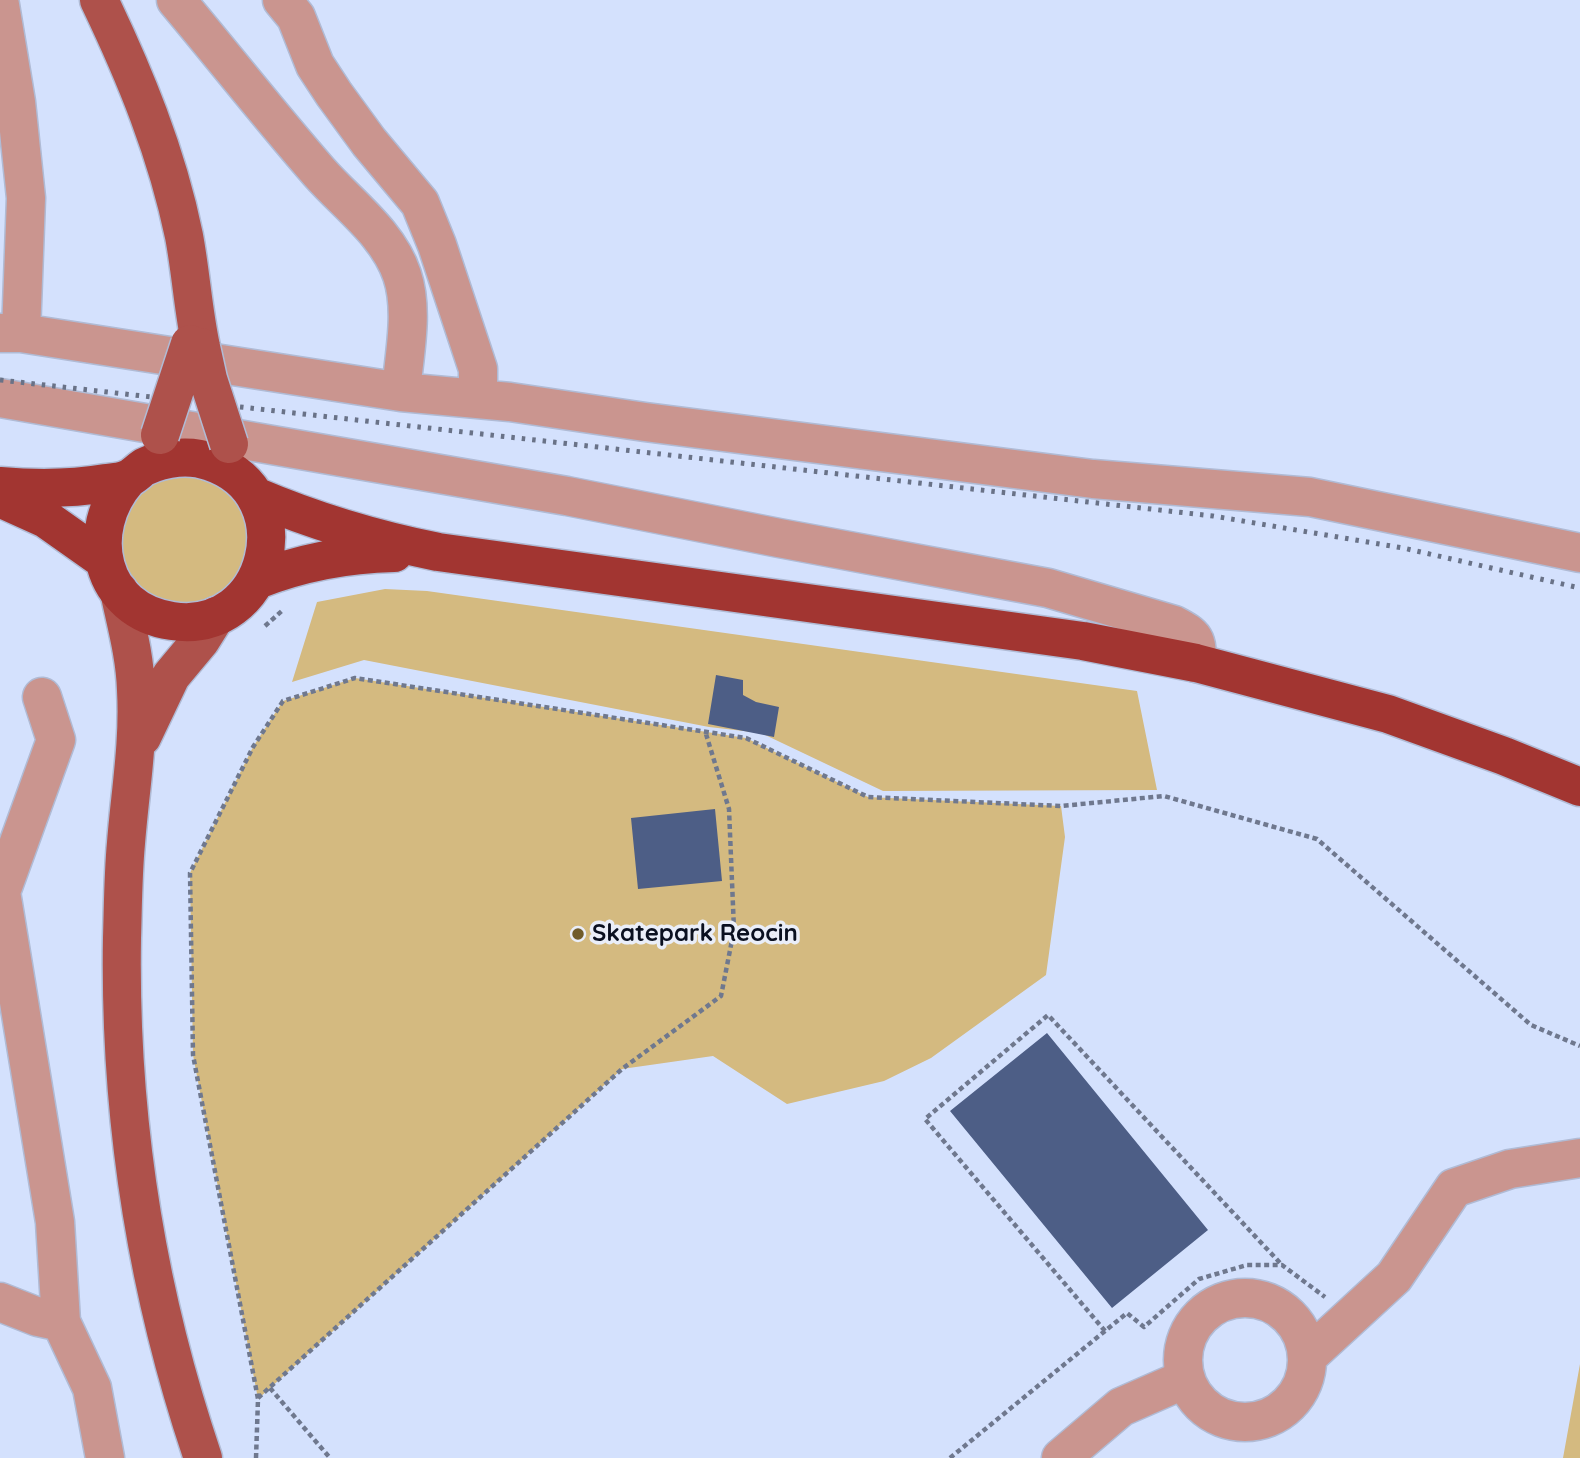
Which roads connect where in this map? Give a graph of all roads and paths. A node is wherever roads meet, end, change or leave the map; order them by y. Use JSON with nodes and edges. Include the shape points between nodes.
{"nodes":[{"id":1,"x":99,"y":0,"type":"edge"},
{"id":2,"x":177,"y":0,"type":"edge"},
{"id":3,"x":282,"y":0,"type":"edge"},
{"id":4,"x":0,"y":5,"type":"edge"},
{"id":5,"x":10,"y":333,"type":"edge"},
{"id":6,"x":195,"y":345,"type":"junction"},
{"id":7,"x":401,"y":392,"type":"junction"},
{"id":8,"x":0,"y":398,"type":"edge"},
{"id":9,"x":478,"y":398,"type":"junction"},
{"id":10,"x":146,"y":460,"type":"junction"},
{"id":11,"x":0,"y":486,"type":"edge"},
{"id":12,"x":248,"y":488,"type":"junction"},
{"id":13,"x":0,"y":498,"type":"edge"},
{"id":14,"x":438,"y":552,"type":"junction"},
{"id":15,"x":1580,"y":553,"type":"edge"},
{"id":16,"x":111,"y":576,"type":"junction"},
{"id":17,"x":257,"y":580,"type":"junction"},
{"id":18,"x":287,"y":606,"type":"dead end"},
{"id":19,"x":216,"y":617,"type":"junction"},
{"id":20,"x":262,"y":629,"type":"dead end"},
{"id":21,"x":1196,"y":663,"type":"junction"},
{"id":22,"x":42,"y":697,"type":"dead end"},
{"id":23,"x":706,"y":734,"type":"junction"},
{"id":24,"x":136,"y":752,"type":"junction"},
{"id":25,"x":1580,"y":787,"type":"edge"},
{"id":26,"x":1580,"y":1046,"type":"edge"},
{"id":27,"x":1580,"y":1158,"type":"edge"},
{"id":28,"x":1282,"y":1265,"type":"junction"},
{"id":29,"x":0,"y":1302,"type":"edge"},
{"id":30,"x":1352,"y":1317,"type":"junction"},
{"id":31,"x":61,"y":1322,"type":"junction"},
{"id":32,"x":1105,"y":1331,"type":"junction"},
{"id":33,"x":1307,"y":1357,"type":"junction"},
{"id":34,"x":1185,"y":1379,"type":"junction"},
{"id":35,"x":270,"y":1388,"type":"junction"},
{"id":36,"x":258,"y":1399,"type":"junction"},
{"id":37,"x":105,"y":1458,"type":"edge"},
{"id":38,"x":203,"y":1458,"type":"edge"},
{"id":39,"x":256,"y":1458,"type":"edge"},
{"id":40,"x":330,"y":1458,"type":"edge"},
{"id":41,"x":950,"y":1458,"type":"edge"},
{"id":42,"x":1061,"y":1458,"type":"edge"}],
"edges":[{"from":1,"to":6,"type":"main road","via":[[128,61],[162,153],[184,235]]},
{"from":2,"to":7,"type":"street","via":[[396,260],[407,308]]},
{"from":3,"to":9,"type":"street","via":[[296,17],[315,65],[334,94],[420,203],[478,369]]},
{"from":4,"to":5,"type":"street","via":[[26,198]]},
{"from":5,"to":7,"type":"street"},
{"from":6,"to":10,"type":"main road","bridge":true},
{"from":6,"to":12,"type":"main road","bridge":true},
{"from":7,"to":9,"type":"street"},
{"from":8,"to":21,"type":"street","via":[[541,491],[1048,588],[1192,634],[1198,646]]},
{"from":9,"to":15,"type":"street","via":[[1093,479],[1310,497]]},
{"from":10,"to":11,"type":"highway","via":[[57,488]]},
{"from":10,"to":12,"type":"highway","via":[[195,458],[223,467]]},
{"from":10,"to":16,"type":"highway","via":[[118,490],[105,516],[102,531]]},
{"from":12,"to":14,"type":"highway","via":[[302,516],[352,533]]},
{"from":12,"to":17,"type":"highway","via":[[261,509],[267,538]]},
{"from":13,"to":16,"type":"highway","via":[[46,519]]},
{"from":14,"to":17,"type":"highway","via":[[333,559]]},
{"from":14,"to":21,"type":"highway","via":[[1083,641]]},
{"from":16,"to":19,"type":"highway","via":[[147,613],[163,620],[181,623]]},
{"from":16,"to":24,"type":"main road","via":[[131,645]]},
{"from":17,"to":19,"type":"highway","via":[[240,602]]},
{"from":18,"to":20,"type":"path"},
{"from":19,"to":24,"type":"main road","via":[[171,676]]},
{"from":21,"to":25,"type":"highway","via":[[1388,714]]},
{"from":22,"to":31,"type":"street","via":[[56,740],[1,892],[55,1222]]},
{"from":23,"to":26,"type":"path","via":[[746,738],[868,797],[1061,806],[1164,796],[1317,839],[1531,1025]]},
{"from":23,"to":35,"type":"path","via":[[729,809],[734,930],[721,996],[622,1069]]},
{"from":23,"to":36,"type":"path","via":[[355,678],[284,701],[253,747],[190,873],[193,1055]]},
{"from":24,"to":38,"type":"main road","via":[[122,940],[122,1026],[130,1135],[163,1321]]},
{"from":27,"to":30,"type":"street","via":[[1510,1169],[1454,1188],[1394,1277]]},
{"from":28,"to":30,"type":"path"},
{"from":28,"to":32,"type":"path","via":[[1247,1265],[1199,1279],[1144,1327],[1126,1313]]},
{"from":28,"to":32,"type":"path","via":[[1048,1015],[925,1119]]},
{"from":29,"to":31,"type":"street"},
{"from":30,"to":33,"type":"street"},
{"from":31,"to":37,"type":"street","via":[[92,1388]]},
{"from":32,"to":41,"type":"path"},
{"from":33,"to":34,"type":"street","via":[[1306,1373],[1288,1405],[1271,1417],[1250,1422],[1210,1412]]},
{"from":33,"to":34,"type":"street","via":[[1294,1321],[1279,1308],[1243,1297],[1207,1310],[1194,1324],[1185,1341]]},
{"from":34,"to":42,"type":"street","via":[[1121,1407]]},
{"from":35,"to":36,"type":"path"},
{"from":35,"to":40,"type":"path"},
{"from":36,"to":39,"type":"path"}]}
